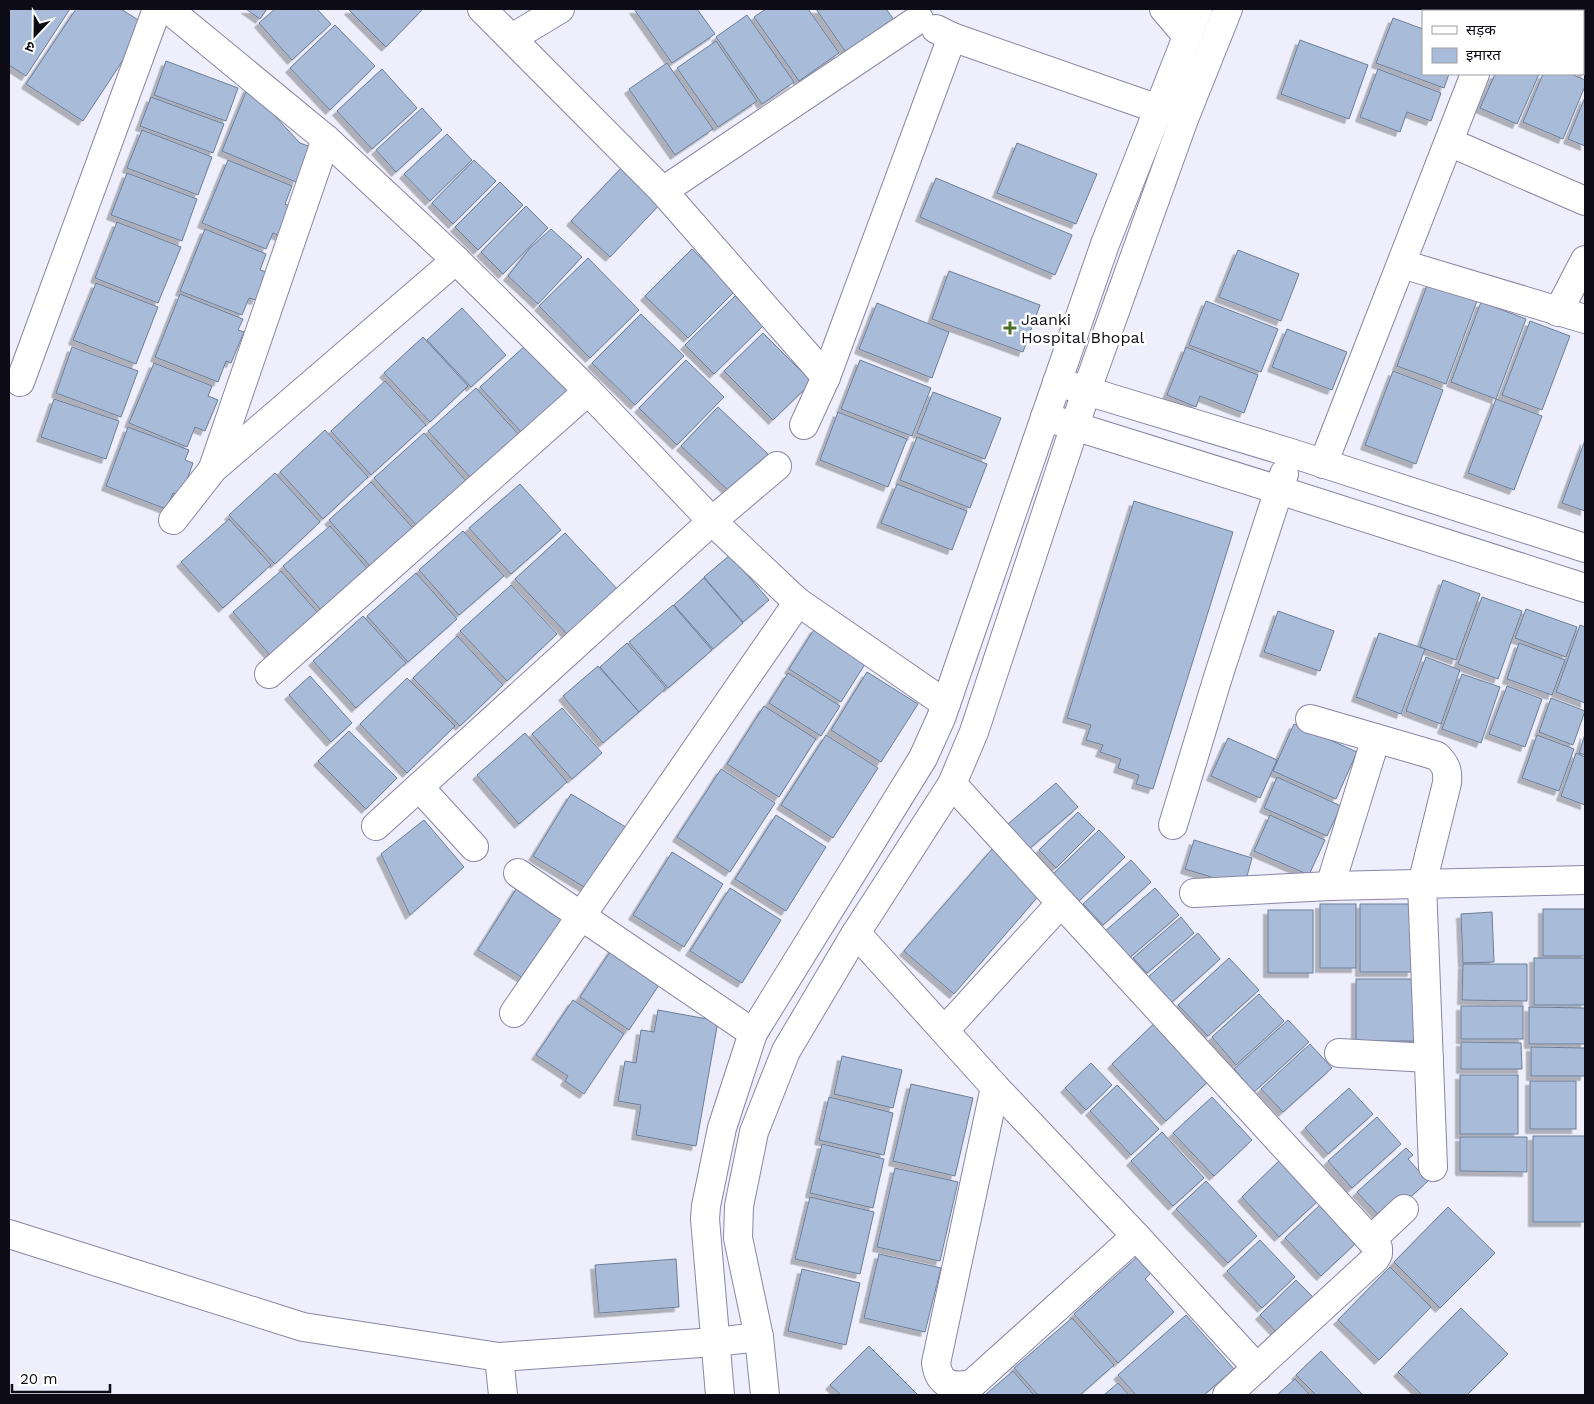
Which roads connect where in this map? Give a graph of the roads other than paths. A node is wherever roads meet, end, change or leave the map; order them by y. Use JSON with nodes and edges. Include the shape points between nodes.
{"nodes":[{"id":1,"x":157,"y":9,"type":"edge"},
{"id":2,"x":168,"y":9,"type":"edge"},
{"id":3,"x":482,"y":9,"type":"edge"},
{"id":4,"x":560,"y":9,"type":"edge"},
{"id":5,"x":1164,"y":9,"type":"edge"},
{"id":6,"x":1198,"y":9,"type":"edge"},
{"id":7,"x":1228,"y":9,"type":"edge"},
{"id":8,"x":914,"y":14,"type":"edge"},
{"id":9,"x":1187,"y":36,"type":"junction"},
{"id":10,"x":952,"y":37,"type":"junction"},
{"id":11,"x":512,"y":38,"type":"junction"},
{"id":12,"x":1474,"y":75,"type":"edge"},
{"id":13,"x":1158,"y":109,"type":"junction"},
{"id":14,"x":326,"y":139,"type":"junction"},
{"id":15,"x":1449,"y":142,"type":"junction"},
{"id":16,"x":663,"y":191,"type":"junction"},
{"id":17,"x":1585,"y":201,"type":"edge"},
{"id":18,"x":456,"y":260,"type":"junction"},
{"id":19,"x":1585,"y":260,"type":"edge"},
{"id":20,"x":1402,"y":264,"type":"junction"},
{"id":21,"x":1558,"y":312,"type":"junction"},
{"id":22,"x":1585,"y":319,"type":"edge"},
{"id":23,"x":826,"y":377,"type":"junction"},
{"id":24,"x":20,"y":382,"type":"dead end"},
{"id":25,"x":1057,"y":382,"type":"junction"},
{"id":26,"x":588,"y":391,"type":"junction"},
{"id":27,"x":1086,"y":392,"type":"junction"},
{"id":28,"x":1045,"y":418,"type":"junction"},
{"id":29,"x":804,"y":425,"type":"dead end"},
{"id":30,"x":1075,"y":427,"type":"junction"},
{"id":31,"x":1291,"y":453,"type":"junction"},
{"id":32,"x":1323,"y":464,"type":"junction"},
{"id":33,"x":777,"y":466,"type":"dead end"},
{"id":34,"x":213,"y":469,"type":"junction"},
{"id":35,"x":1279,"y":490,"type":"junction"},
{"id":36,"x":173,"y":520,"type":"dead end"},
{"id":37,"x":712,"y":521,"type":"junction"},
{"id":38,"x":1585,"y":548,"type":"edge"},
{"id":39,"x":1585,"y":588,"type":"edge"},
{"id":40,"x":798,"y":602,"type":"junction"},
{"id":41,"x":269,"y":674,"type":"dead end"},
{"id":42,"x":946,"y":704,"type":"junction"},
{"id":43,"x":1310,"y":719,"type":"dead end"},
{"id":44,"x":1376,"y":738,"type":"junction"},
{"id":45,"x":952,"y":784,"type":"junction"},
{"id":46,"x":419,"y":787,"type":"junction"},
{"id":47,"x":1173,"y":825,"type":"dead end"},
{"id":48,"x":376,"y":826,"type":"dead end"},
{"id":49,"x":474,"y":847,"type":"dead end"},
{"id":50,"x":518,"y":873,"type":"dead end"},
{"id":51,"x":1585,"y":880,"type":"edge"},
{"id":52,"x":1422,"y":884,"type":"junction"},
{"id":53,"x":1330,"y":886,"type":"junction"},
{"id":54,"x":1194,"y":893,"type":"dead end"},
{"id":55,"x":1061,"y":903,"type":"junction"},
{"id":56,"x":581,"y":916,"type":"junction"},
{"id":57,"x":856,"y":934,"type":"junction"},
{"id":58,"x":514,"y":1013,"type":"dead end"},
{"id":59,"x":945,"y":1030,"type":"junction"},
{"id":60,"x":753,"y":1033,"type":"junction"},
{"id":61,"x":1339,"y":1054,"type":"dead end"},
{"id":62,"x":1429,"y":1058,"type":"junction"},
{"id":63,"x":995,"y":1087,"type":"junction"},
{"id":64,"x":1433,"y":1167,"type":"dead end"},
{"id":65,"x":1404,"y":1209,"type":"dead end"},
{"id":66,"x":9,"y":1234,"type":"edge"},
{"id":67,"x":1136,"y":1236,"type":"junction"},
{"id":68,"x":1371,"y":1240,"type":"junction"},
{"id":69,"x":759,"y":1337,"type":"junction"},
{"id":70,"x":715,"y":1342,"type":"junction"},
{"id":71,"x":499,"y":1357,"type":"junction"},
{"id":72,"x":1257,"y":1368,"type":"junction"},
{"id":73,"x":503,"y":1395,"type":"edge"},
{"id":74,"x":720,"y":1395,"type":"edge"},
{"id":75,"x":765,"y":1395,"type":"edge"},
{"id":76,"x":1227,"y":1395,"type":"edge"}],
"edges":[{"from":1,"to":24,"type":"street"},
{"from":2,"to":14,"type":"street"},
{"from":3,"to":11,"type":"street"},
{"from":4,"to":11,"type":"street"},
{"from":5,"to":9,"type":"street"},
{"from":6,"to":9,"type":"street"},
{"from":7,"to":27,"type":"street","via":[[1184,118]]},
{"from":8,"to":10,"type":"street"},
{"from":8,"to":16,"type":"street"},
{"from":9,"to":13,"type":"street"},
{"from":10,"to":13,"type":"street"},
{"from":10,"to":23,"type":"street"},
{"from":11,"to":16,"type":"street"},
{"from":12,"to":15,"type":"street"},
{"from":13,"to":25,"type":"street","via":[[1105,244]]},
{"from":14,"to":18,"type":"street"},
{"from":14,"to":34,"type":"street"},
{"from":15,"to":17,"type":"street"},
{"from":15,"to":20,"type":"street"},
{"from":16,"to":23,"type":"street"},
{"from":18,"to":26,"type":"street"},
{"from":18,"to":34,"type":"street"},
{"from":19,"to":21,"type":"street"},
{"from":20,"to":21,"type":"street"},
{"from":20,"to":32,"type":"street"},
{"from":21,"to":22,"type":"street"},
{"from":23,"to":29,"type":"street"},
{"from":25,"to":27,"type":"street"},
{"from":25,"to":28,"type":"street"},
{"from":26,"to":37,"type":"street"},
{"from":26,"to":41,"type":"street"},
{"from":27,"to":30,"type":"street"},
{"from":27,"to":31,"type":"street"},
{"from":28,"to":30,"type":"street"},
{"from":28,"to":42,"type":"street"},
{"from":30,"to":35,"type":"street"},
{"from":30,"to":45,"type":"street","via":[[974,732]]},
{"from":31,"to":32,"type":"street"},
{"from":31,"to":35,"type":"street"},
{"from":32,"to":38,"type":"street"},
{"from":33,"to":37,"type":"street"},
{"from":34,"to":36,"type":"street"},
{"from":35,"to":39,"type":"street"},
{"from":35,"to":47,"type":"street"},
{"from":37,"to":40,"type":"street"},
{"from":37,"to":46,"type":"street"},
{"from":40,"to":42,"type":"street"},
{"from":40,"to":56,"type":"street"},
{"from":42,"to":60,"type":"street","via":[[923,758]]},
{"from":43,"to":44,"type":"street"},
{"from":44,"to":52,"type":"street","via":[[1437,756],[1448,771]]},
{"from":44,"to":53,"type":"street"},
{"from":45,"to":55,"type":"street"},
{"from":45,"to":57,"type":"street"},
{"from":46,"to":48,"type":"street"},
{"from":46,"to":49,"type":"street"},
{"from":50,"to":56,"type":"street"},
{"from":51,"to":52,"type":"street"},
{"from":52,"to":53,"type":"street"},
{"from":52,"to":62,"type":"street"},
{"from":53,"to":54,"type":"street"},
{"from":55,"to":59,"type":"street"},
{"from":55,"to":68,"type":"street"},
{"from":56,"to":58,"type":"street"},
{"from":56,"to":60,"type":"street"},
{"from":57,"to":59,"type":"street"},
{"from":57,"to":69,"type":"street","via":[[786,1051],[754,1132],[739,1206],[738,1238]]},
{"from":59,"to":63,"type":"street"},
{"from":60,"to":70,"type":"street","via":[[722,1128],[707,1198],[705,1219]]},
{"from":61,"to":62,"type":"street"},
{"from":62,"to":64,"type":"street"},
{"from":63,"to":67,"type":"street"},
{"from":63,"to":67,"type":"street","via":[[936,1363],[944,1382],[962,1386],[972,1384]]},
{"from":65,"to":68,"type":"street"},
{"from":66,"to":71,"type":"street","via":[[302,1327]]},
{"from":67,"to":72,"type":"street"},
{"from":68,"to":72,"type":"street","via":[[1378,1248],[1375,1259]]},
{"from":69,"to":70,"type":"street"},
{"from":69,"to":75,"type":"street"},
{"from":70,"to":71,"type":"street"},
{"from":70,"to":74,"type":"street"},
{"from":71,"to":73,"type":"street"},
{"from":72,"to":76,"type":"street"}]}
